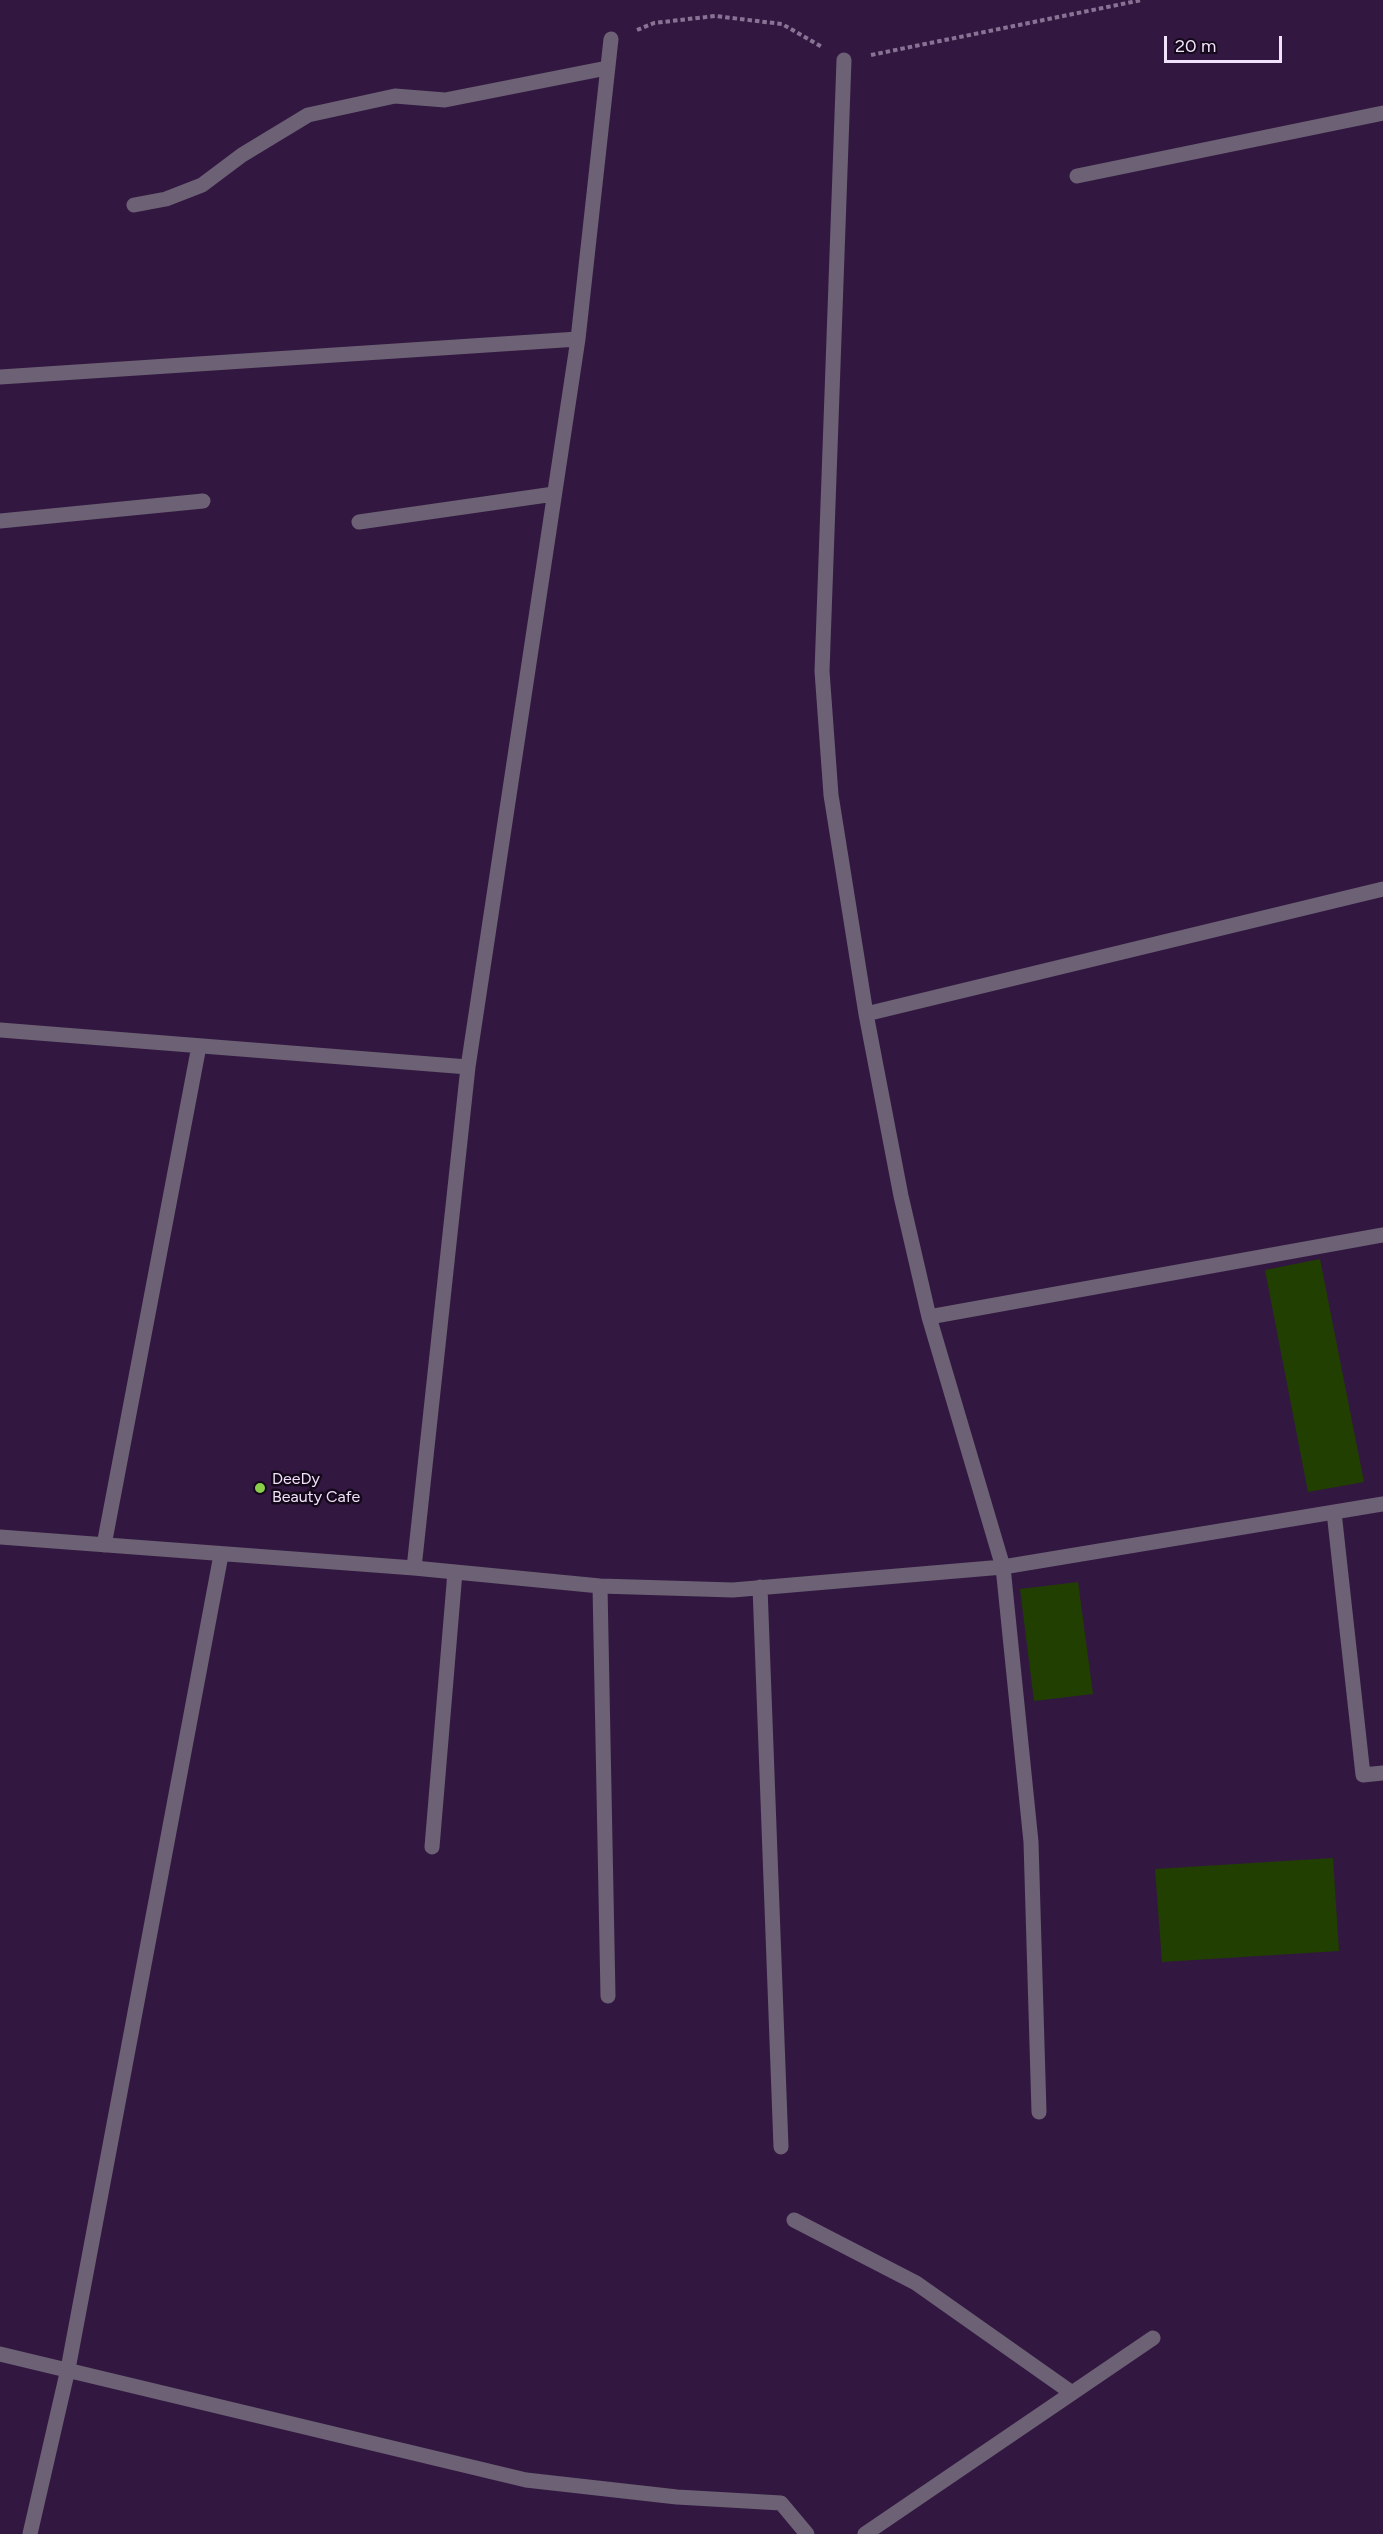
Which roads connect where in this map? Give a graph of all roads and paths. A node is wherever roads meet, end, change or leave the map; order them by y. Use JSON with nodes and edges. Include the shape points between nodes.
{"nodes":[{"id":1,"x":1142,"y":0,"type":"edge"},
{"id":2,"x":611,"y":39,"type":"joint"},
{"id":3,"x":844,"y":60,"type":"junction"},
{"id":4,"x":607,"y":68,"type":"junction"},
{"id":5,"x":1383,"y":113,"type":"edge"},
{"id":6,"x":1077,"y":176,"type":"dead end"},
{"id":7,"x":134,"y":205,"type":"dead end"},
{"id":8,"x":578,"y":339,"type":"junction"},
{"id":9,"x":0,"y":377,"type":"edge"},
{"id":10,"x":554,"y":494,"type":"junction"},
{"id":11,"x":203,"y":501,"type":"dead end"},
{"id":12,"x":0,"y":521,"type":"edge"},
{"id":13,"x":359,"y":522,"type":"dead end"},
{"id":14,"x":1383,"y":889,"type":"edge"},
{"id":15,"x":866,"y":1014,"type":"junction"},
{"id":16,"x":0,"y":1030,"type":"edge"},
{"id":17,"x":199,"y":1046,"type":"junction"},
{"id":18,"x":468,"y":1067,"type":"junction"},
{"id":19,"x":1383,"y":1235,"type":"edge"},
{"id":20,"x":929,"y":1317,"type":"junction"},
{"id":21,"x":1383,"y":1504,"type":"edge"},
{"id":22,"x":1334,"y":1512,"type":"junction"},
{"id":23,"x":0,"y":1537,"type":"edge"},
{"id":24,"x":104,"y":1545,"type":"junction"},
{"id":25,"x":221,"y":1555,"type":"junction"},
{"id":26,"x":1003,"y":1567,"type":"junction"},
{"id":27,"x":414,"y":1568,"type":"junction"},
{"id":28,"x":455,"y":1572,"type":"junction"},
{"id":29,"x":600,"y":1586,"type":"junction"},
{"id":30,"x":760,"y":1587,"type":"junction"},
{"id":31,"x":1383,"y":1773,"type":"edge"},
{"id":32,"x":432,"y":1847,"type":"dead end"},
{"id":33,"x":608,"y":1996,"type":"dead end"},
{"id":34,"x":1039,"y":2112,"type":"dead end"},
{"id":35,"x":781,"y":2147,"type":"dead end"},
{"id":36,"x":794,"y":2220,"type":"dead end"},
{"id":37,"x":1153,"y":2338,"type":"dead end"},
{"id":38,"x":0,"y":2354,"type":"edge"},
{"id":39,"x":68,"y":2369,"type":"junction"},
{"id":40,"x":1072,"y":2393,"type":"junction"},
{"id":41,"x":30,"y":2534,"type":"edge"},
{"id":42,"x":807,"y":2534,"type":"edge"},
{"id":43,"x":866,"y":2534,"type":"edge"}],
"edges":[{"from":1,"to":3,"type":"path"},
{"from":2,"to":3,"type":"path","via":[[654,23],[715,16],[782,24]]},
{"from":2,"to":4,"type":"street"},
{"from":3,"to":15,"type":"street","via":[[822,671],[831,795]]},
{"from":4,"to":7,"type":"street","via":[[446,100],[395,96],[308,115],[202,185],[166,199]]},
{"from":4,"to":8,"type":"street"},
{"from":5,"to":6,"type":"street"},
{"from":8,"to":9,"type":"street"},
{"from":8,"to":10,"type":"street"},
{"from":10,"to":13,"type":"street"},
{"from":10,"to":18,"type":"street"},
{"from":11,"to":12,"type":"street"},
{"from":14,"to":15,"type":"street"},
{"from":15,"to":20,"type":"street"},
{"from":16,"to":17,"type":"street"},
{"from":17,"to":18,"type":"street"},
{"from":17,"to":24,"type":"street"},
{"from":18,"to":27,"type":"street"},
{"from":19,"to":20,"type":"street"},
{"from":20,"to":26,"type":"street"},
{"from":21,"to":22,"type":"street"},
{"from":22,"to":26,"type":"street"},
{"from":22,"to":31,"type":"street","via":[[1363,1776]]},
{"from":23,"to":24,"type":"street"},
{"from":24,"to":25,"type":"street"},
{"from":25,"to":27,"type":"street"},
{"from":25,"to":39,"type":"street"},
{"from":26,"to":30,"type":"street"},
{"from":26,"to":34,"type":"street","via":[[1031,1842]]},
{"from":27,"to":28,"type":"street"},
{"from":28,"to":29,"type":"street"},
{"from":28,"to":32,"type":"street"},
{"from":29,"to":30,"type":"street","via":[[733,1590]]},
{"from":29,"to":33,"type":"street"},
{"from":30,"to":35,"type":"street"},
{"from":36,"to":40,"type":"street","via":[[916,2283]]},
{"from":37,"to":40,"type":"street"},
{"from":38,"to":39,"type":"street"},
{"from":39,"to":41,"type":"street"},
{"from":39,"to":42,"type":"street","via":[[526,2480],[677,2497],[781,2503]]},
{"from":40,"to":43,"type":"street"}]}
